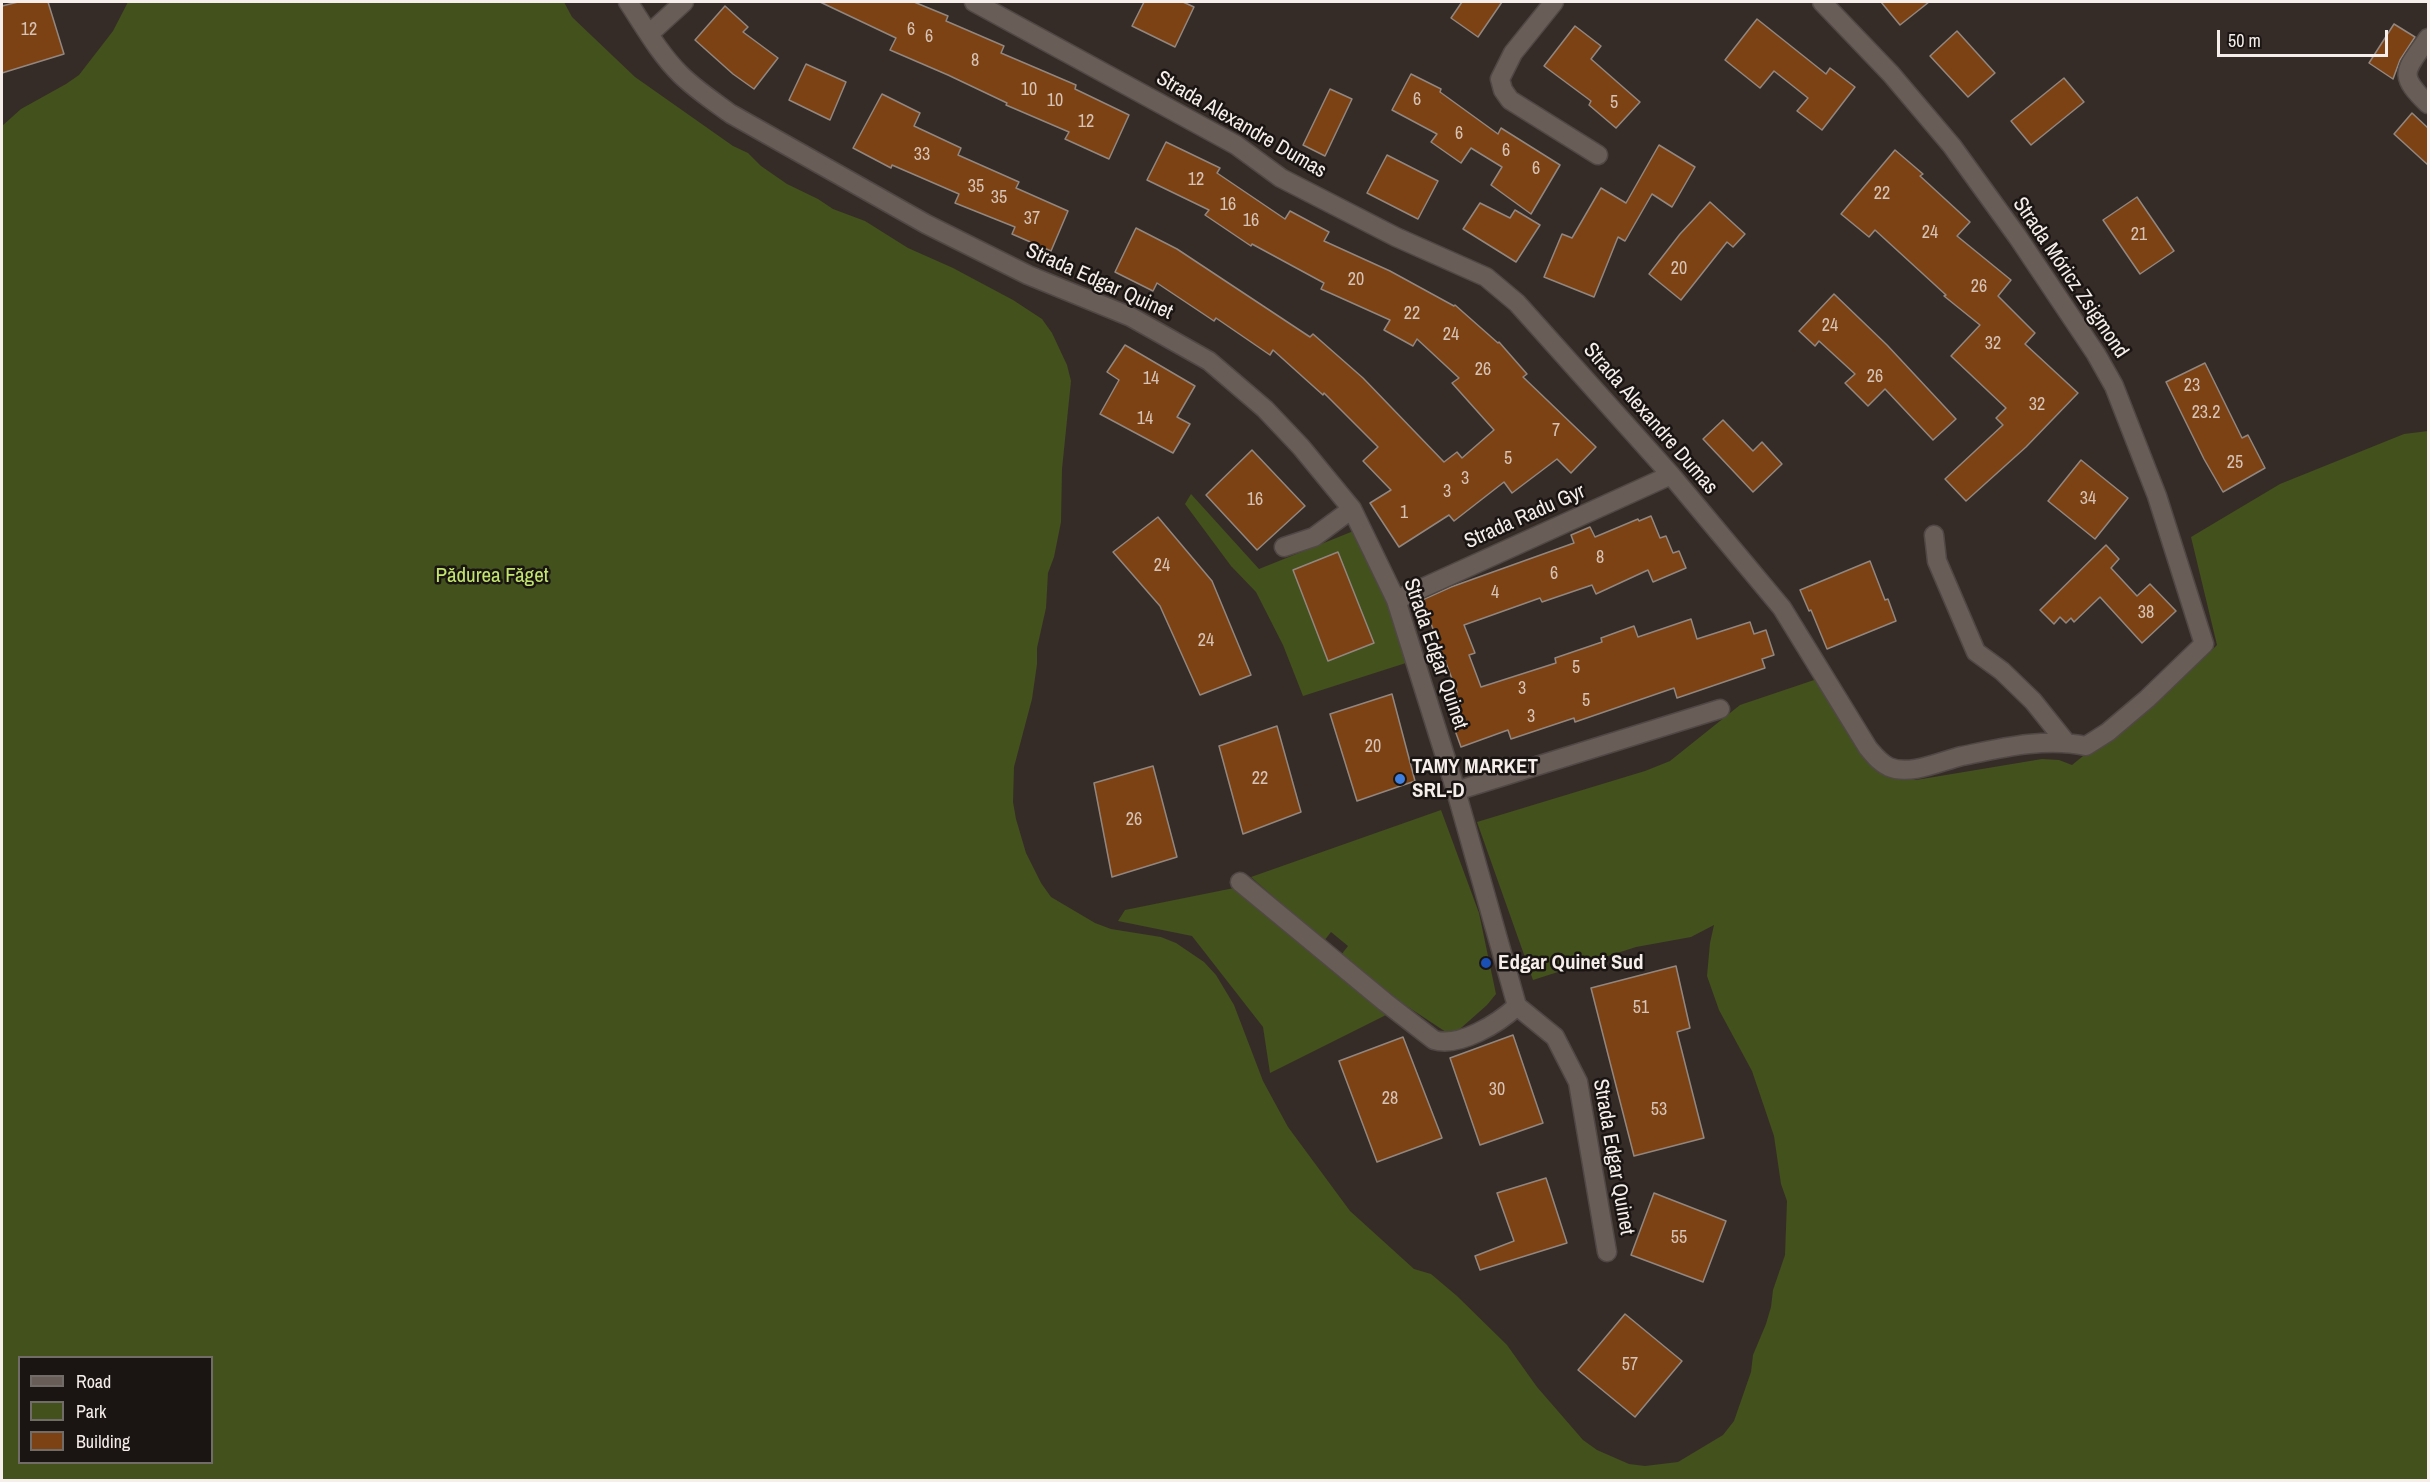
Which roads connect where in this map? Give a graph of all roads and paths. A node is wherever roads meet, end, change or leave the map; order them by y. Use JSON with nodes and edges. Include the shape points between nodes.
{"nodes":[{"id":1,"x":628,"y":2,"type":"edge"},
{"id":2,"x":684,"y":2,"type":"edge"},
{"id":3,"x":974,"y":2,"type":"edge"},
{"id":4,"x":1554,"y":2,"type":"edge"},
{"id":5,"x":1822,"y":2,"type":"edge"},
{"id":6,"x":650,"y":34,"type":"junction"},
{"id":7,"x":2428,"y":38,"type":"edge"},
{"id":8,"x":2428,"y":104,"type":"edge"},
{"id":9,"x":1598,"y":155,"type":"dead end"},
{"id":10,"x":1671,"y":475,"type":"junction"},
{"id":11,"x":1352,"y":509,"type":"junction"},
{"id":12,"x":1934,"y":535,"type":"dead end"},
{"id":13,"x":1284,"y":547,"type":"dead end"},
{"id":14,"x":1396,"y":600,"type":"junction"},
{"id":15,"x":2199,"y":627,"type":"joint"},
{"id":16,"x":1720,"y":709,"type":"dead end"},
{"id":17,"x":2065,"y":741,"type":"junction"},
{"id":18,"x":1456,"y":791,"type":"junction"},
{"id":19,"x":1240,"y":882,"type":"dead end"},
{"id":20,"x":1517,"y":1006,"type":"junction"},
{"id":21,"x":1607,"y":1252,"type":"dead end"}],
"edges":[{"from":1,"to":6,"type":"street","name":"Strada Edgar Quinet"},
{"from":2,"to":6,"type":"street"},
{"from":3,"to":10,"type":"street","name":"Strada Alexandre Dumas","via":[[1236,145],[1281,178],[1396,237],[1486,277],[1517,303]]},
{"from":4,"to":9,"type":"street","via":[[1513,53],[1500,79],[1503,90],[1510,100]]},
{"from":5,"to":15,"type":"street","name":"Strada Móricz Zsigmond","via":[[1892,74],[1952,146],[2096,354],[2114,386],[2157,496]]},
{"from":6,"to":11,"type":"street","name":"Strada Edgar Quinet","via":[[678,72],[731,114],[926,225],[1028,275],[1131,317],[1209,361],[1301,447]]},
{"from":7,"to":8,"type":"street","via":[[2407,73],[2412,88]]},
{"from":10,"to":14,"type":"street","name":"Strada Radu Gyr"},
{"from":10,"to":17,"type":"street","name":"Strada Alexandre Dumas","via":[[1782,608],[1868,748],[1888,767],[1905,770],[2008,747]]},
{"from":11,"to":13,"type":"street","via":[[1314,537]]},
{"from":11,"to":14,"type":"street","name":"Strada Edgar Quinet"},
{"from":12,"to":17,"type":"street","via":[[1937,561],[1976,652],[2025,693]]},
{"from":14,"to":18,"type":"street","name":"Strada Edgar Quinet"},
{"from":15,"to":17,"type":"street","name":"Strada Alexandre Dumas","via":[[2204,644],[2198,652],[2116,725],[2086,746]]},
{"from":16,"to":18,"type":"street"},
{"from":18,"to":20,"type":"street","name":"Strada Edgar Quinet"},
{"from":19,"to":20,"type":"street","via":[[1434,1040],[1451,1042],[1495,1025]]},
{"from":20,"to":21,"type":"street","name":"Strada Edgar Quinet","via":[[1555,1037],[1576,1074]]}]}
